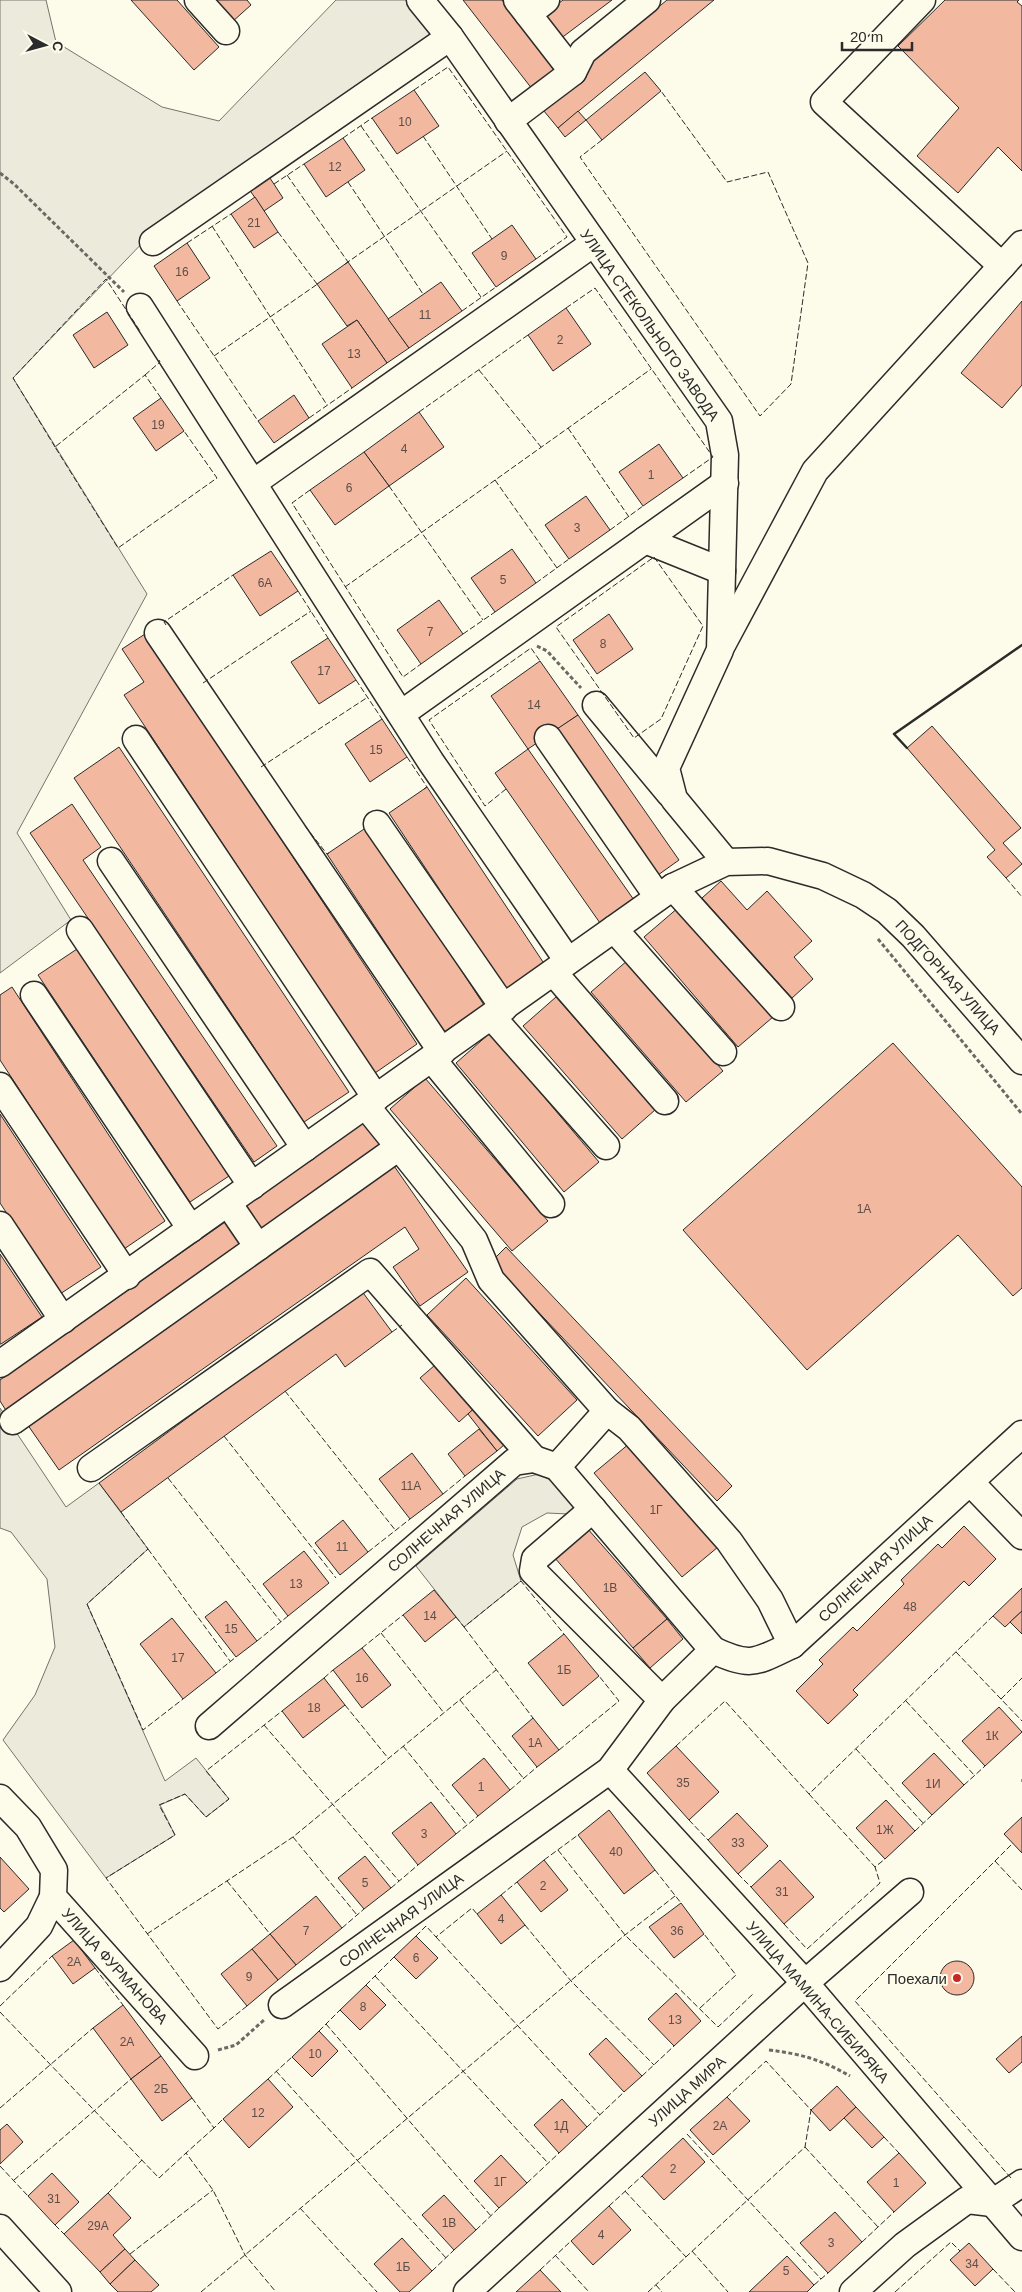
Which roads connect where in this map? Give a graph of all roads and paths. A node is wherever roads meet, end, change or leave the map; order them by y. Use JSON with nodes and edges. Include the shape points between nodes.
{"nodes":[{"id":1,"x":198,"y":0,"type":"edge"},
{"id":2,"x":646,"y":0,"type":"edge"},
{"id":3,"x":922,"y":0,"type":"edge"},
{"id":4,"x":422,"y":1,"type":"edge"},
{"id":5,"x":530,"y":5,"type":"edge"},
{"id":6,"x":226,"y":31,"type":"dead end"},
{"id":7,"x":450,"y":37,"type":"junction"},
{"id":8,"x":573,"y":72,"type":"junction"},
{"id":9,"x":508,"y":121,"type":"junction"},
{"id":10,"x":0,"y":173,"type":"edge"},
{"id":11,"x":153,"y":242,"type":"dead end"},
{"id":12,"x":594,"y":244,"type":"junction"},
{"id":13,"x":1022,"y":244,"type":"edge"},
{"id":14,"x":1002,"y":266,"type":"junction"},
{"id":15,"x":140,"y":308,"type":"joint"},
{"id":16,"x":253,"y":483,"type":"junction"},
{"id":17,"x":725,"y":483,"type":"junction"},
{"id":18,"x":645,"y":540,"type":"junction"},
{"id":19,"x":722,"y":571,"type":"junction"},
{"id":20,"x":158,"y":633,"type":"dead end"},
{"id":21,"x":512,"y":635,"type":"junction"},
{"id":22,"x":720,"y":650,"type":"junction"},
{"id":23,"x":596,"y":705,"type":"joint"},
{"id":24,"x":401,"y":714,"type":"junction"},
{"id":25,"x":548,"y":738,"type":"dead end"},
{"id":26,"x":136,"y":739,"type":"dead end"},
{"id":27,"x":674,"y":799,"type":"junction"},
{"id":28,"x":377,"y":824,"type":"dead end"},
{"id":29,"x":111,"y":862,"type":"dead end"},
{"id":30,"x":726,"y":862,"type":"junction"},
{"id":31,"x":666,"y":892,"type":"junction"},
{"id":32,"x":614,"y":929,"type":"junction"},
{"id":33,"x":80,"y":930,"type":"dead end"},
{"id":34,"x":876,"y":936,"type":"dead end"},
{"id":35,"x":561,"y":967,"type":"junction"},
{"id":36,"x":34,"y":995,"type":"dead end"},
{"id":37,"x":781,"y":1008,"type":"dead end"},
{"id":38,"x":498,"y":1012,"type":"junction"},
{"id":39,"x":723,"y":1052,"type":"dead end"},
{"id":40,"x":437,"y":1056,"type":"junction"},
{"id":41,"x":1022,"y":1061,"type":"edge"},
{"id":42,"x":0,"y":1086,"type":"edge"},
{"id":43,"x":665,"y":1101,"type":"dead end"},
{"id":44,"x":371,"y":1102,"type":"junction"},
{"id":45,"x":1022,"y":1114,"type":"edge"},
{"id":46,"x":606,"y":1146,"type":"dead end"},
{"id":47,"x":399,"y":1147,"type":"junction"},
{"id":48,"x":305,"y":1148,"type":"junction"},
{"id":49,"x":252,"y":1186,"type":"junction"},
{"id":50,"x":228,"y":1203,"type":"junction"},
{"id":51,"x":552,"y":1204,"type":"dead end"},
{"id":52,"x":0,"y":1225,"type":"edge"},
{"id":53,"x":191,"y":1229,"type":"junction"},
{"id":54,"x":258,"y":1247,"type":"junction"},
{"id":55,"x":126,"y":1276,"type":"junction"},
{"id":56,"x":64,"y":1320,"type":"junction"},
{"id":57,"x":0,"y":1364,"type":"edge"},
{"id":58,"x":606,"y":1410,"type":"junction"},
{"id":59,"x":13,"y":1421,"type":"dead end"},
{"id":60,"x":1022,"y":1434,"type":"edge"},
{"id":61,"x":546,"y":1463,"type":"junction"},
{"id":62,"x":92,"y":1468,"type":"dead end"},
{"id":63,"x":970,"y":1482,"type":"junction"},
{"id":64,"x":593,"y":1509,"type":"junction"},
{"id":65,"x":1022,"y":1536,"type":"edge"},
{"id":66,"x":792,"y":1645,"type":"junction"},
{"id":67,"x":713,"y":1650,"type":"junction"},
{"id":68,"x":662,"y":1700,"type":"junction"},
{"id":69,"x":209,"y":1726,"type":"dead end"},
{"id":70,"x":610,"y":1770,"type":"junction"},
{"id":71,"x":0,"y":1798,"type":"edge"},
{"id":72,"x":910,"y":1892,"type":"dead end"},
{"id":73,"x":53,"y":1897,"type":"junction"},
{"id":74,"x":0,"y":1968,"type":"edge"},
{"id":75,"x":805,"y":1983,"type":"junction"},
{"id":76,"x":282,"y":2005,"type":"joint"},
{"id":77,"x":766,"y":2049,"type":"dead end"},
{"id":78,"x":195,"y":2056,"type":"joint"},
{"id":79,"x":854,"y":2079,"type":"dead end"},
{"id":80,"x":1022,"y":2183,"type":"edge"},
{"id":81,"x":992,"y":2203,"type":"junction"},
{"id":82,"x":0,"y":2228,"type":"edge"},
{"id":83,"x":1022,"y":2237,"type":"edge"},
{"id":84,"x":56,"y":2291,"type":"edge"},
{"id":85,"x":467,"y":2292,"type":"edge"},
{"id":86,"x":853,"y":2292,"type":"edge"}],
"edges":[{"from":1,"to":6,"type":"street"},
{"from":2,"to":8,"type":"street","via":[[583,52]]},
{"from":3,"to":14,"type":"street","via":[[824,102]]},
{"from":4,"to":7,"type":"street","name":"УЛИЦА СТЕКОЛЬНОГО ЗАВОДА"},
{"from":5,"to":8,"type":"street"},
{"from":7,"to":9,"type":"street","name":"УЛИЦА СТЕКОЛЬНОГО ЗАВОДА"},
{"from":7,"to":11,"type":"street"},
{"from":8,"to":9,"type":"street"},
{"from":9,"to":12,"type":"street","name":"УЛИЦА СТЕКОЛЬНОГО ЗАВОДА"},
{"from":10,"to":15,"type":"path"},
{"from":12,"to":16,"type":"street"},
{"from":12,"to":17,"type":"street","name":"УЛИЦА СТЕКОЛЬНОГО ЗАВОДА","via":[[719,421],[725,455]]},
{"from":13,"to":14,"type":"street"},
{"from":14,"to":22,"type":"street","via":[[815,471]]},
{"from":15,"to":16,"type":"street"},
{"from":16,"to":24,"type":"street"},
{"from":17,"to":18,"type":"street"},
{"from":17,"to":19,"type":"street","name":"УЛИЦА СТЕКОЛЬНОГО ЗАВОДА"},
{"from":18,"to":19,"type":"street"},
{"from":18,"to":21,"type":"street"},
{"from":19,"to":22,"type":"street","name":"УЛИЦА СТЕКОЛЬНОГО ЗАВОДА"},
{"from":20,"to":40,"type":"street"},
{"from":21,"to":23,"type":"path","via":[[547,651]]},
{"from":21,"to":24,"type":"street"},
{"from":22,"to":27,"type":"street","name":"УЛИЦА СТЕКОЛЬНОГО ЗАВОДА","via":[[666,768]]},
{"from":23,"to":27,"type":"street"},
{"from":24,"to":35,"type":"street"},
{"from":25,"to":31,"type":"street"},
{"from":26,"to":44,"type":"street"},
{"from":27,"to":30,"type":"street","name":"УЛИЦА СТЕКОЛЬНОГО ЗАВОДА"},
{"from":28,"to":38,"type":"street"},
{"from":29,"to":48,"type":"street"},
{"from":30,"to":31,"type":"street"},
{"from":30,"to":41,"type":"street","name":"ПОДГОРНАЯ УЛИЦА","via":[[768,861],[823,876],[863,895],[887,911],[913,936]]},
{"from":31,"to":32,"type":"street"},
{"from":31,"to":37,"type":"street"},
{"from":32,"to":35,"type":"street"},
{"from":32,"to":39,"type":"street"},
{"from":33,"to":49,"type":"street"},
{"from":34,"to":45,"type":"path"},
{"from":35,"to":38,"type":"street"},
{"from":35,"to":43,"type":"street"},
{"from":36,"to":53,"type":"street"},
{"from":38,"to":40,"type":"street"},
{"from":38,"to":46,"type":"street"},
{"from":40,"to":44,"type":"street"},
{"from":40,"to":51,"type":"street"},
{"from":42,"to":55,"type":"street"},
{"from":44,"to":47,"type":"street"},
{"from":44,"to":48,"type":"street"},
{"from":47,"to":54,"type":"street"},
{"from":47,"to":58,"type":"street","via":[[474,1240],[490,1280]]},
{"from":48,"to":49,"type":"street"},
{"from":49,"to":50,"type":"street"},
{"from":50,"to":53,"type":"street"},
{"from":50,"to":54,"type":"street"},
{"from":52,"to":56,"type":"street"},
{"from":53,"to":55,"type":"street"},
{"from":54,"to":59,"type":"street"},
{"from":55,"to":56,"type":"street"},
{"from":56,"to":57,"type":"street"},
{"from":58,"to":61,"type":"street"},
{"from":58,"to":66,"type":"street","via":[[629,1428],[729,1541],[770,1600]]},
{"from":60,"to":63,"type":"street","name":"СОЛНЕЧНАЯ УЛИЦА"},
{"from":61,"to":62,"type":"street","via":[[370,1272]]},
{"from":61,"to":64,"type":"street","name":"СОЛНЕЧНАЯ УЛИЦА"},
{"from":61,"to":69,"type":"street","name":"СОЛНЕЧНАЯ УЛИЦА","via":[[514,1462]]},
{"from":63,"to":65,"type":"street"},
{"from":63,"to":66,"type":"street","name":"СОЛНЕЧНАЯ УЛИЦА"},
{"from":64,"to":67,"type":"street","name":"СОЛНЕЧНАЯ УЛИЦА"},
{"from":64,"to":68,"type":"street","via":[[535,1559],[533,1571]]},
{"from":66,"to":67,"type":"street","name":"СОЛНЕЧНАЯ УЛИЦА","via":[[758,1661],[735,1660]]},
{"from":67,"to":68,"type":"street","name":"СОЛНЕЧНАЯ УЛИЦА"},
{"from":68,"to":70,"type":"street","name":"СОЛНЕЧНАЯ УЛИЦА"},
{"from":70,"to":75,"type":"street","name":"УЛИЦА МАМИНА-СИБИРЯКА"},
{"from":70,"to":76,"type":"street","name":"СОЛНЕЧНАЯ УЛИЦА"},
{"from":71,"to":73,"type":"street","name":"УЛИЦА ФУРМАНОВА","via":[[28,1828],[54,1870]]},
{"from":72,"to":75,"type":"street","name":"УЛИЦА МИРА"},
{"from":73,"to":74,"type":"street","via":[[40,1926]]},
{"from":73,"to":78,"type":"street","name":"УЛИЦА ФУРМАНОВА"},
{"from":75,"to":81,"type":"street","name":"УЛИЦА МАМИНА-СИБИРЯКА"},
{"from":75,"to":85,"type":"street","name":"УЛИЦА МИРА"},
{"from":76,"to":78,"type":"path","via":[[236,2045]]},
{"from":77,"to":79,"type":"path","via":[[826,2062]]},
{"from":80,"to":81,"type":"street"},
{"from":81,"to":83,"type":"street","name":"УЛИЦА МАМИНА-СИБИРЯКА"},
{"from":81,"to":86,"type":"street","via":[[967,2200],[906,2245]]},
{"from":82,"to":84,"type":"street"}]}
